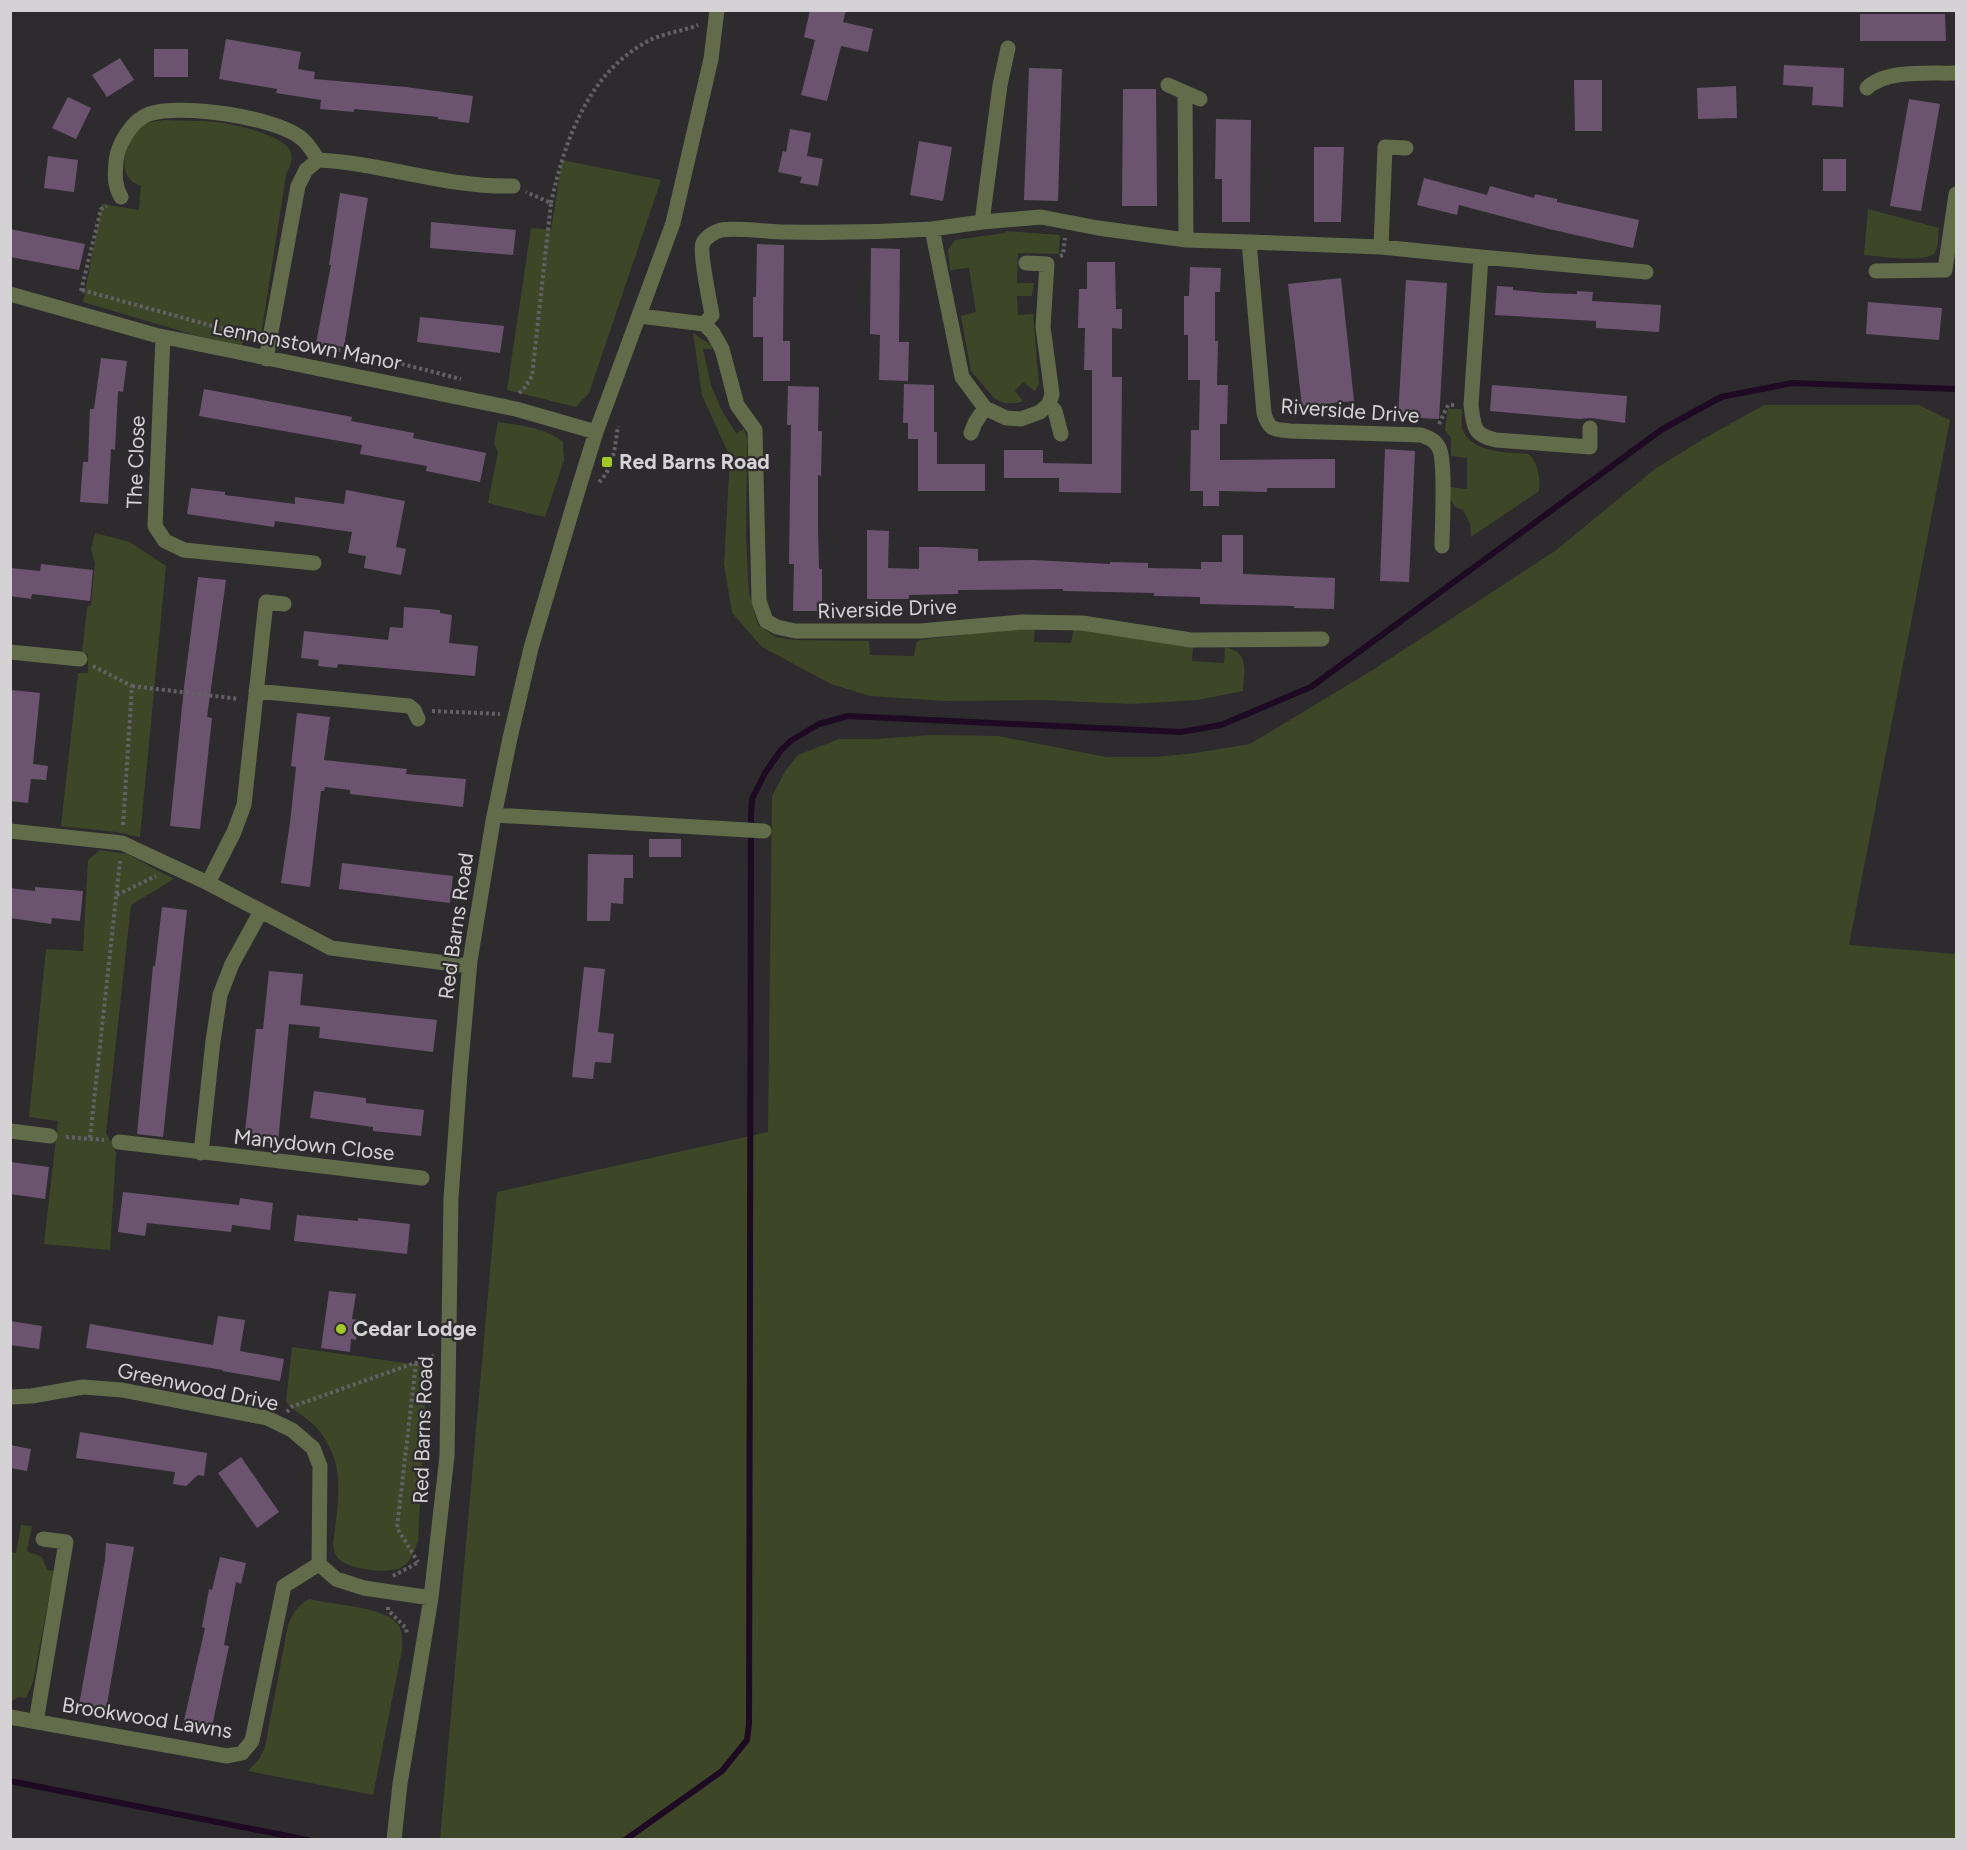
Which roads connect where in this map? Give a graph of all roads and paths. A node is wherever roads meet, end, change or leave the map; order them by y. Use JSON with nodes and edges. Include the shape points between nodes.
{"nodes":[{"id":1,"x":717,"y":13,"type":"edge"},
{"id":2,"x":1008,"y":48,"type":"dead end"},
{"id":3,"x":1956,"y":73,"type":"edge"},
{"id":4,"x":1168,"y":84,"type":"dead end"},
{"id":5,"x":1867,"y":88,"type":"dead end"},
{"id":6,"x":1185,"y":93,"type":"junction"},
{"id":7,"x":1200,"y":99,"type":"dead end"},
{"id":8,"x":1406,"y":148,"type":"dead end"},
{"id":9,"x":318,"y":159,"type":"junction"},
{"id":10,"x":513,"y":186,"type":"joint"},
{"id":11,"x":1956,"y":194,"type":"edge"},
{"id":12,"x":121,"y":197,"type":"joint"},
{"id":13,"x":551,"y":203,"type":"junction"},
{"id":14,"x":1068,"y":221,"type":"junction"},
{"id":15,"x":982,"y":222,"type":"junction"},
{"id":16,"x":932,"y":229,"type":"junction"},
{"id":17,"x":1186,"y":240,"type":"junction"},
{"id":18,"x":1250,"y":242,"type":"junction"},
{"id":19,"x":1381,"y":247,"type":"junction"},
{"id":20,"x":1481,"y":257,"type":"junction"},
{"id":21,"x":1026,"y":263,"type":"dead end"},
{"id":22,"x":1047,"y":264,"type":"junction"},
{"id":23,"x":1951,"y":270,"type":"edge"},
{"id":24,"x":1876,"y":271,"type":"dead end"},
{"id":25,"x":1646,"y":272,"type":"dead end"},
{"id":26,"x":82,"y":290,"type":"junction"},
{"id":27,"x":10,"y":294,"type":"edge"},
{"id":28,"x":75,"y":312,"type":"junction"},
{"id":29,"x":640,"y":316,"type":"junction"},
{"id":30,"x":704,"y":324,"type":"junction"},
{"id":31,"x":163,"y":337,"type":"junction"},
{"id":32,"x":269,"y":338,"type":"junction"},
{"id":33,"x":266,"y":359,"type":"junction"},
{"id":34,"x":471,"y":382,"type":"dead end"},
{"id":35,"x":526,"y":399,"type":"dead end"},
{"id":36,"x":1049,"y":404,"type":"junction"},
{"id":37,"x":1471,"y":405,"type":"junction"},
{"id":38,"x":985,"y":408,"type":"junction"},
{"id":39,"x":618,"y":420,"type":"dead end"},
{"id":40,"x":1590,"y":428,"type":"dead end"},
{"id":41,"x":596,"y":432,"type":"junction"},
{"id":42,"x":971,"y":434,"type":"dead end"},
{"id":43,"x":1061,"y":434,"type":"dead end"},
{"id":44,"x":1432,"y":439,"type":"junction"},
{"id":45,"x":596,"y":485,"type":"dead end"},
{"id":46,"x":1442,"y":546,"type":"dead end"},
{"id":47,"x":314,"y":563,"type":"dead end"},
{"id":48,"x":284,"y":604,"type":"dead end"},
{"id":49,"x":1322,"y":639,"type":"dead end"},
{"id":50,"x":10,"y":652,"type":"edge"},
{"id":51,"x":80,"y":659,"type":"joint"},
{"id":52,"x":132,"y":686,"type":"junction"},
{"id":53,"x":255,"y":696,"type":"junction"},
{"id":54,"x":515,"y":714,"type":"junction"},
{"id":55,"x":416,"y":715,"type":"joint"},
{"id":56,"x":494,"y":815,"type":"junction"},
{"id":57,"x":10,"y":831,"type":"edge"},
{"id":58,"x":764,"y":831,"type":"dead end"},
{"id":59,"x":122,"y":843,"type":"junction"},
{"id":60,"x":175,"y":867,"type":"junction"},
{"id":61,"x":208,"y":883,"type":"junction"},
{"id":62,"x":116,"y":895,"type":"junction"},
{"id":63,"x":261,"y":911,"type":"junction"},
{"id":64,"x":470,"y":966,"type":"junction"},
{"id":65,"x":10,"y":1131,"type":"edge"},
{"id":66,"x":50,"y":1136,"type":"joint"},
{"id":67,"x":90,"y":1138,"type":"junction"},
{"id":68,"x":119,"y":1142,"type":"joint"},
{"id":69,"x":201,"y":1153,"type":"junction"},
{"id":70,"x":422,"y":1178,"type":"dead end"},
{"id":71,"x":434,"y":1355,"type":"dead end"},
{"id":72,"x":416,"y":1362,"type":"junction"},
{"id":73,"x":10,"y":1397,"type":"edge"},
{"id":74,"x":276,"y":1423,"type":"junction"},
{"id":75,"x":43,"y":1539,"type":"dead end"},
{"id":76,"x":319,"y":1564,"type":"junction"},
{"id":77,"x":432,"y":1592,"type":"junction"},
{"id":78,"x":10,"y":1717,"type":"edge"},
{"id":79,"x":36,"y":1722,"type":"junction"},
{"id":80,"x":394,"y":1839,"type":"edge"}],
"edges":[{"from":1,"to":13,"type":"path","via":[[698,25],[651,40],[601,81],[570,134]]},
{"from":1,"to":29,"type":"street","name":"Red Barns Road","via":[[711,59],[674,223]]},
{"from":2,"to":15,"type":"street"},
{"from":3,"to":5,"type":"street","via":[[1886,76]]},
{"from":4,"to":6,"type":"street"},
{"from":6,"to":7,"type":"street"},
{"from":6,"to":17,"type":"street"},
{"from":8,"to":19,"type":"street","via":[[1384,147]]},
{"from":9,"to":10,"type":"street"},
{"from":9,"to":12,"type":"street","via":[[300,137],[262,120],[192,110],[148,114],[126,133],[117,153],[115,178]]},
{"from":9,"to":32,"type":"street","via":[[306,170],[298,186]]},
{"from":10,"to":13,"type":"path"},
{"from":11,"to":23,"type":"street"},
{"from":12,"to":26,"type":"path","via":[[101,210]]},
{"from":13,"to":35,"type":"path","via":[[532,376],[516,395]]},
{"from":14,"to":15,"type":"street","via":[[1041,217]]},
{"from":14,"to":17,"type":"street"},
{"from":14,"to":22,"type":"path","via":[[1063,255]]},
{"from":15,"to":16,"type":"street"},
{"from":16,"to":30,"type":"street","via":[[862,233],[719,231],[708,236],[702,245],[712,315]]},
{"from":16,"to":38,"type":"street","via":[[962,376]]},
{"from":17,"to":18,"type":"street"},
{"from":18,"to":19,"type":"street"},
{"from":18,"to":44,"type":"street","name":"Riverside Drive","via":[[1267,424],[1290,432],[1410,434]]},
{"from":19,"to":20,"type":"street"},
{"from":20,"to":25,"type":"street"},
{"from":20,"to":37,"type":"street"},
{"from":21,"to":22,"type":"street"},
{"from":22,"to":36,"type":"street","via":[[1043,327],[1052,394]]},
{"from":23,"to":24,"type":"street"},
{"from":26,"to":28,"type":"path"},
{"from":26,"to":32,"type":"path"},
{"from":27,"to":28,"type":"street","name":"Lennonstown Manor"},
{"from":28,"to":31,"type":"street","name":"Lennonstown Manor"},
{"from":29,"to":30,"type":"street"},
{"from":29,"to":41,"type":"street","name":"Red Barns Road"},
{"from":30,"to":49,"type":"street","name":"Riverside Drive","via":[[722,349],[737,405],[755,430],[759,600],[766,621],[777,627],[795,632],[920,632],[1022,622],[1082,623],[1191,640]]},
{"from":31,"to":33,"type":"street","name":"Lennonstown Manor"},
{"from":31,"to":47,"type":"street","name":"The Close","via":[[155,526],[165,541],[184,550]]},
{"from":32,"to":33,"type":"street"},
{"from":32,"to":34,"type":"path","via":[[363,354]]},
{"from":33,"to":41,"type":"street","name":"Lennonstown Manor","via":[[493,404]]},
{"from":36,"to":38,"type":"street","via":[[1021,419],[1006,418]]},
{"from":36,"to":43,"type":"street"},
{"from":37,"to":40,"type":"street","via":[[1477,432],[1496,440],[1590,447]]},
{"from":37,"to":44,"type":"path","via":[[1448,405]]},
{"from":38,"to":42,"type":"street"},
{"from":39,"to":45,"type":"path","via":[[612,459],[606,476]]},
{"from":41,"to":54,"type":"street","name":"Red Barns Road"},
{"from":44,"to":46,"type":"street","name":"Riverside Drive","via":[[1442,453],[1443,463]]},
{"from":48,"to":53,"type":"street","via":[[266,602]]},
{"from":50,"to":51,"type":"street"},
{"from":51,"to":52,"type":"path"},
{"from":52,"to":53,"type":"path"},
{"from":52,"to":59,"type":"path"},
{"from":53,"to":55,"type":"street","via":[[409,706]]},
{"from":53,"to":61,"type":"street","via":[[244,805]]},
{"from":54,"to":55,"type":"path"},
{"from":54,"to":56,"type":"street","name":"Red Barns Road"},
{"from":56,"to":58,"type":"street"},
{"from":56,"to":64,"type":"street","name":"Red Barns Road"},
{"from":57,"to":59,"type":"street"},
{"from":59,"to":60,"type":"street"},
{"from":59,"to":62,"type":"path"},
{"from":60,"to":61,"type":"street"},
{"from":60,"to":62,"type":"path"},
{"from":61,"to":63,"type":"street"},
{"from":62,"to":67,"type":"path"},
{"from":63,"to":64,"type":"street","via":[[331,948]]},
{"from":63,"to":69,"type":"street","name":"Manydown Close","via":[[220,995]]},
{"from":64,"to":77,"type":"street","name":"Red Barns Road","via":[[451,1198],[447,1456]]},
{"from":65,"to":66,"type":"street"},
{"from":66,"to":67,"type":"path"},
{"from":67,"to":68,"type":"path"},
{"from":68,"to":69,"type":"street","name":"Manydown Close"},
{"from":69,"to":70,"type":"street","name":"Manydown Close"},
{"from":71,"to":72,"type":"path"},
{"from":72,"to":74,"type":"path","via":[[291,1407]]},
{"from":72,"to":77,"type":"path","via":[[397,1528]]},
{"from":73,"to":74,"type":"street","name":"Greenwood Drive","via":[[83,1386],[122,1390],[267,1418]]},
{"from":74,"to":76,"type":"street","name":"Greenwood Drive","via":[[292,1430],[312,1448],[320,1466]]},
{"from":75,"to":79,"type":"street","via":[[66,1542]]},
{"from":76,"to":77,"type":"street","via":[[336,1579],[364,1588]]},
{"from":76,"to":79,"type":"street","name":"Brookwood Lawns","via":[[284,1586],[252,1741],[242,1753],[227,1756]]},
{"from":77,"to":80,"type":"street","name":"Red Barns Road"},
{"from":78,"to":79,"type":"street","name":"Brookwood Lawns"}]}
